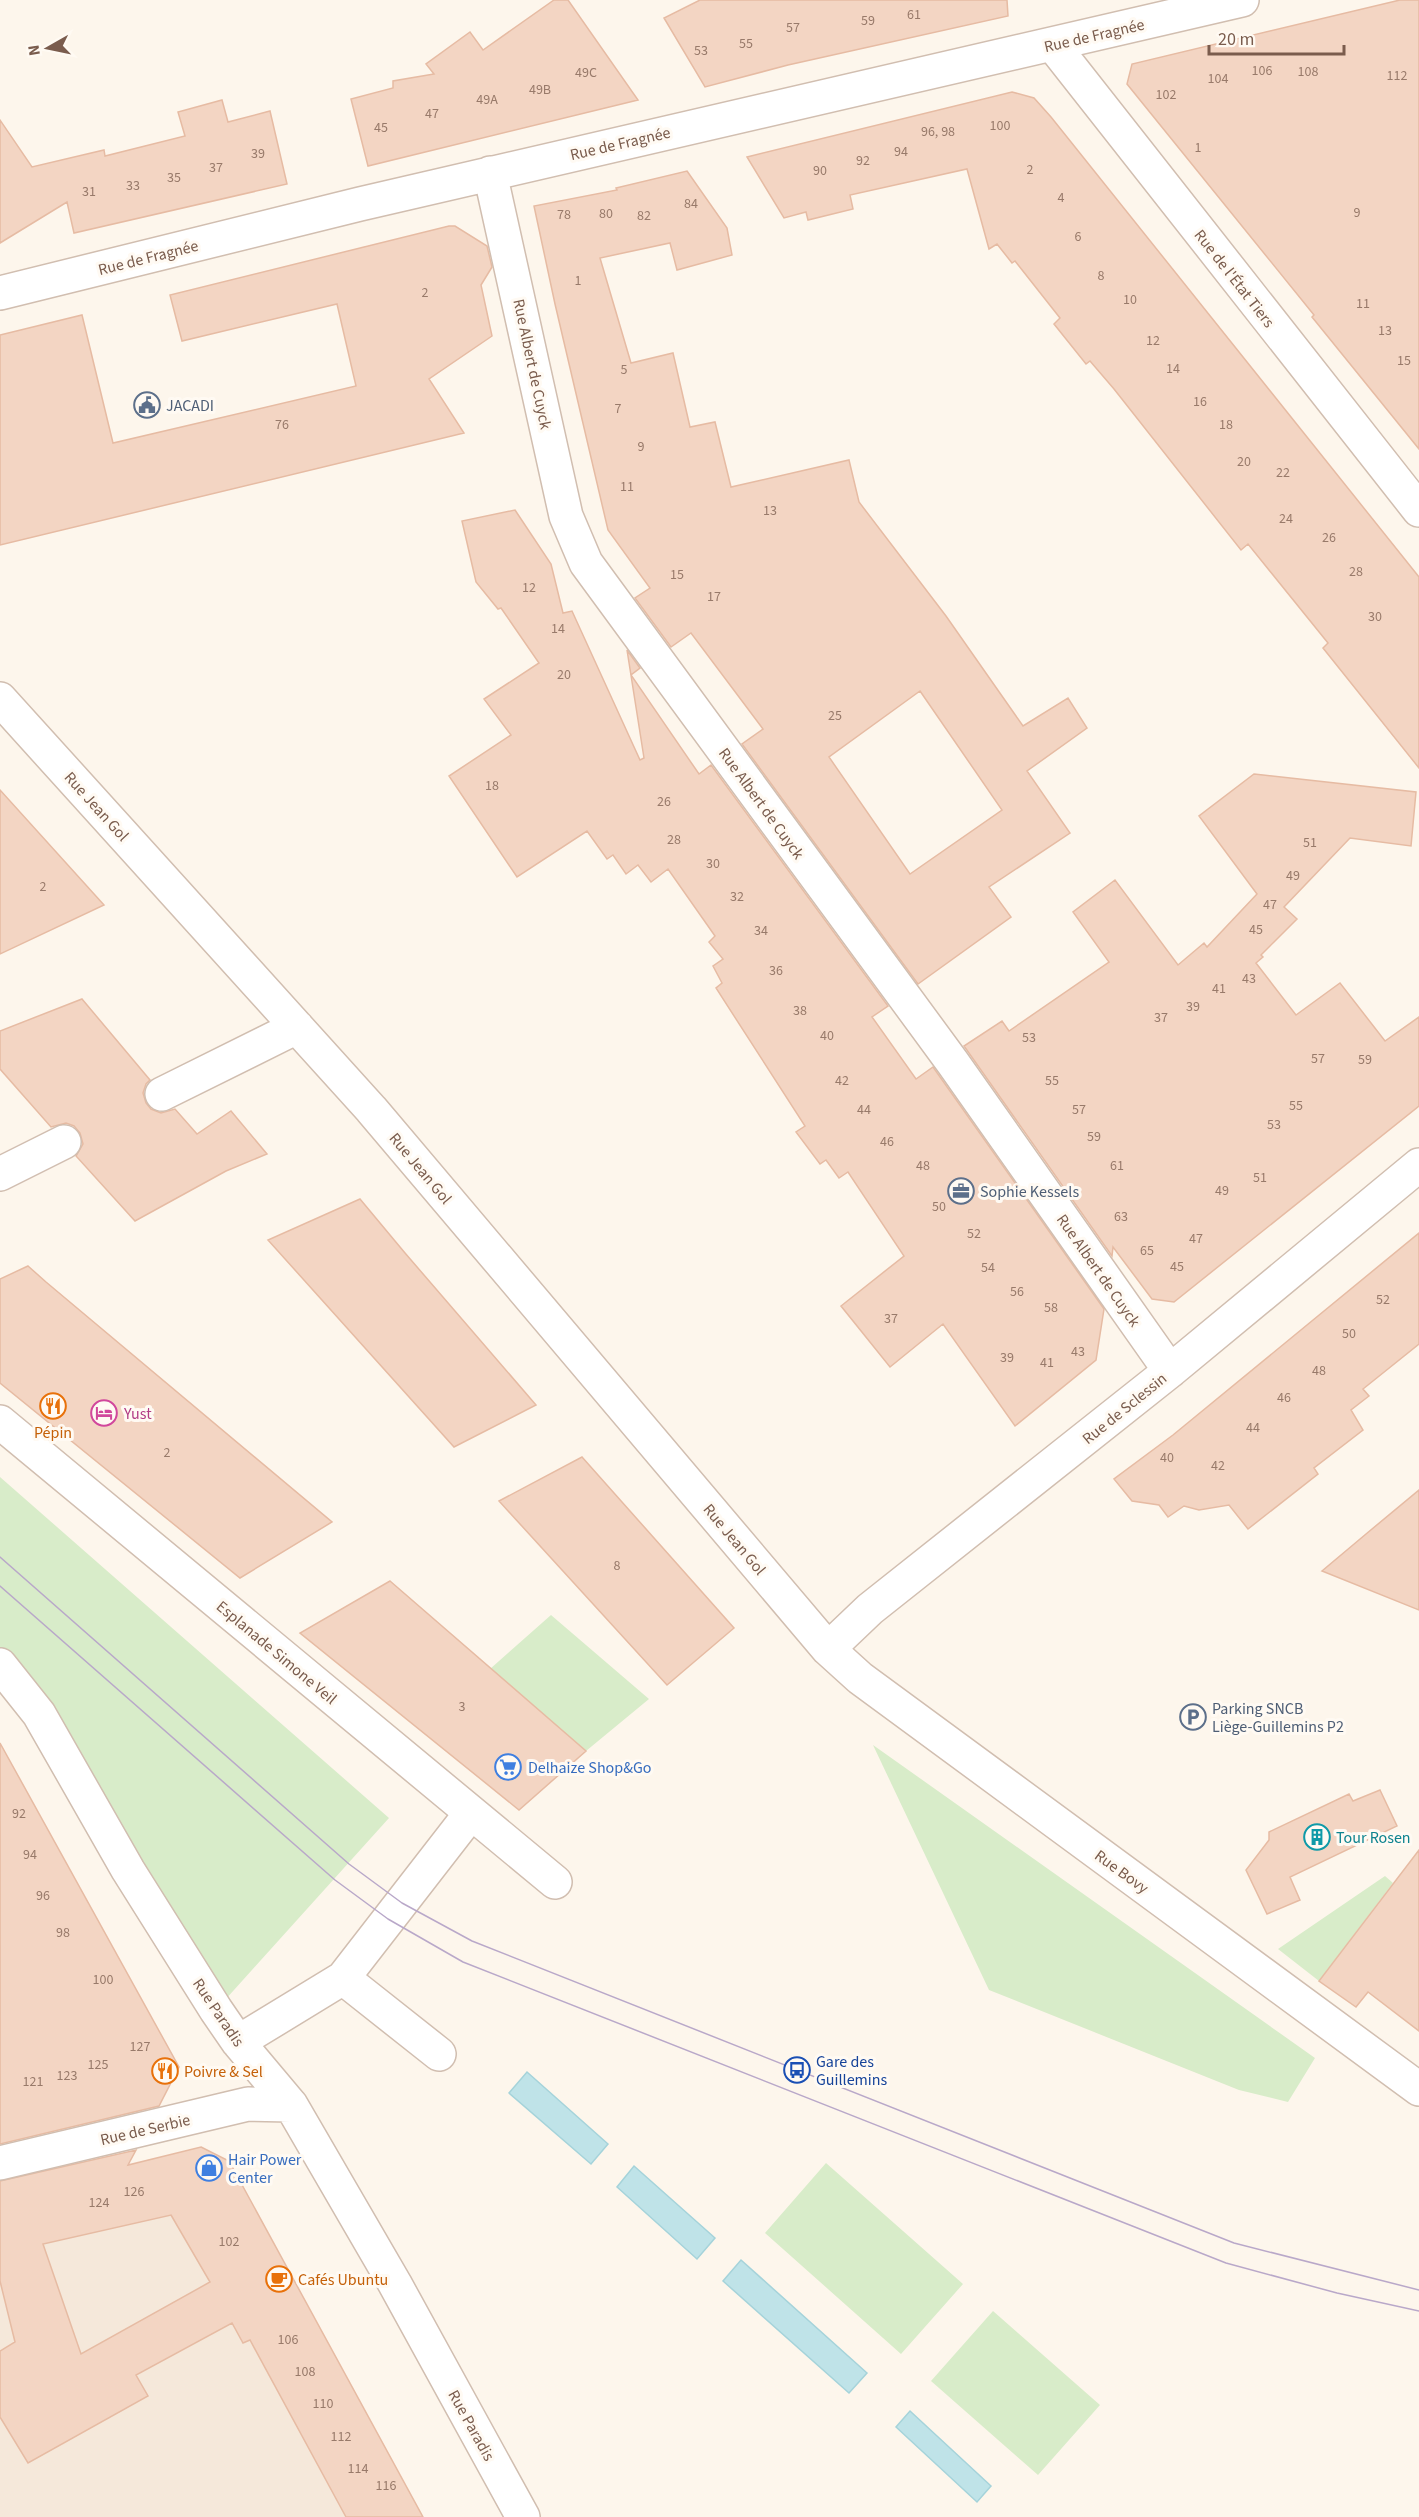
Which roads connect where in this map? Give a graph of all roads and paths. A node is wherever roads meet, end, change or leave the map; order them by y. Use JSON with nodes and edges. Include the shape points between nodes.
{"nodes":[{"id":1,"x":1242,"y":0,"type":"edge"},
{"id":2,"x":1053,"y":45,"type":"junction"},
{"id":3,"x":490,"y":174,"type":"junction"},
{"id":4,"x":0,"y":293,"type":"edge"},
{"id":5,"x":1419,"y":510,"type":"edge"},
{"id":6,"x":0,"y":699,"type":"edge"},
{"id":7,"x":297,"y":1027,"type":"junction"},
{"id":8,"x":162,"y":1094,"type":"dead end"},
{"id":9,"x":64,"y":1142,"type":"dead end"},
{"id":10,"x":1419,"y":1165,"type":"edge"},
{"id":11,"x":0,"y":1174,"type":"edge"},
{"id":12,"x":1170,"y":1371,"type":"junction"},
{"id":13,"x":0,"y":1422,"type":"edge"},
{"id":14,"x":828,"y":1649,"type":"junction"},
{"id":15,"x":0,"y":1665,"type":"edge"},
{"id":16,"x":471,"y":1813,"type":"junction"},
{"id":17,"x":555,"y":1882,"type":"dead end"},
{"id":18,"x":343,"y":1978,"type":"junction"},
{"id":19,"x":238,"y":2042,"type":"junction"},
{"id":20,"x":440,"y":2054,"type":"dead end"},
{"id":21,"x":1419,"y":2089,"type":"edge"},
{"id":22,"x":291,"y":2105,"type":"junction"},
{"id":23,"x":0,"y":2163,"type":"edge"},
{"id":24,"x":523,"y":2517,"type":"edge"}],
"edges":[{"from":1,"to":2,"type":"street","name":"Rue de Fragnée"},
{"from":2,"to":3,"type":"street","name":"Rue de Fragnée"},
{"from":2,"to":5,"type":"street","name":"Rue de l'État Tiers"},
{"from":3,"to":4,"type":"street","name":"Rue de Fragnée"},
{"from":3,"to":12,"type":"street","name":"Rue Albert de Cuyck","via":[[566,516],[586,563],[953,1063]]},
{"from":6,"to":7,"type":"street","name":"Rue Jean Gol"},
{"from":7,"to":8,"type":"street"},
{"from":7,"to":14,"type":"street","name":"Rue Jean Gol","via":[[371,1109]]},
{"from":9,"to":11,"type":"street"},
{"from":10,"to":12,"type":"street","name":"Rue de Sclessin"},
{"from":12,"to":14,"type":"street","name":"Rue de Sclessin","via":[[870,1609]]},
{"from":13,"to":16,"type":"street","name":"Esplanade Simone Veil"},
{"from":14,"to":21,"type":"street","name":"Rue Bovy","via":[[860,1678]]},
{"from":15,"to":19,"type":"street","name":"Rue Paradis","via":[[39,1714],[128,1870]]},
{"from":16,"to":17,"type":"street","name":"Esplanade Simone Veil"},
{"from":16,"to":18,"type":"street"},
{"from":18,"to":19,"type":"street"},
{"from":18,"to":20,"type":"street"},
{"from":19,"to":22,"type":"street","name":"Rue Paradis"},
{"from":22,"to":23,"type":"street","name":"Rue de Serbie","via":[[248,2104]]},
{"from":22,"to":24,"type":"street","name":"Rue Paradis"}]}
